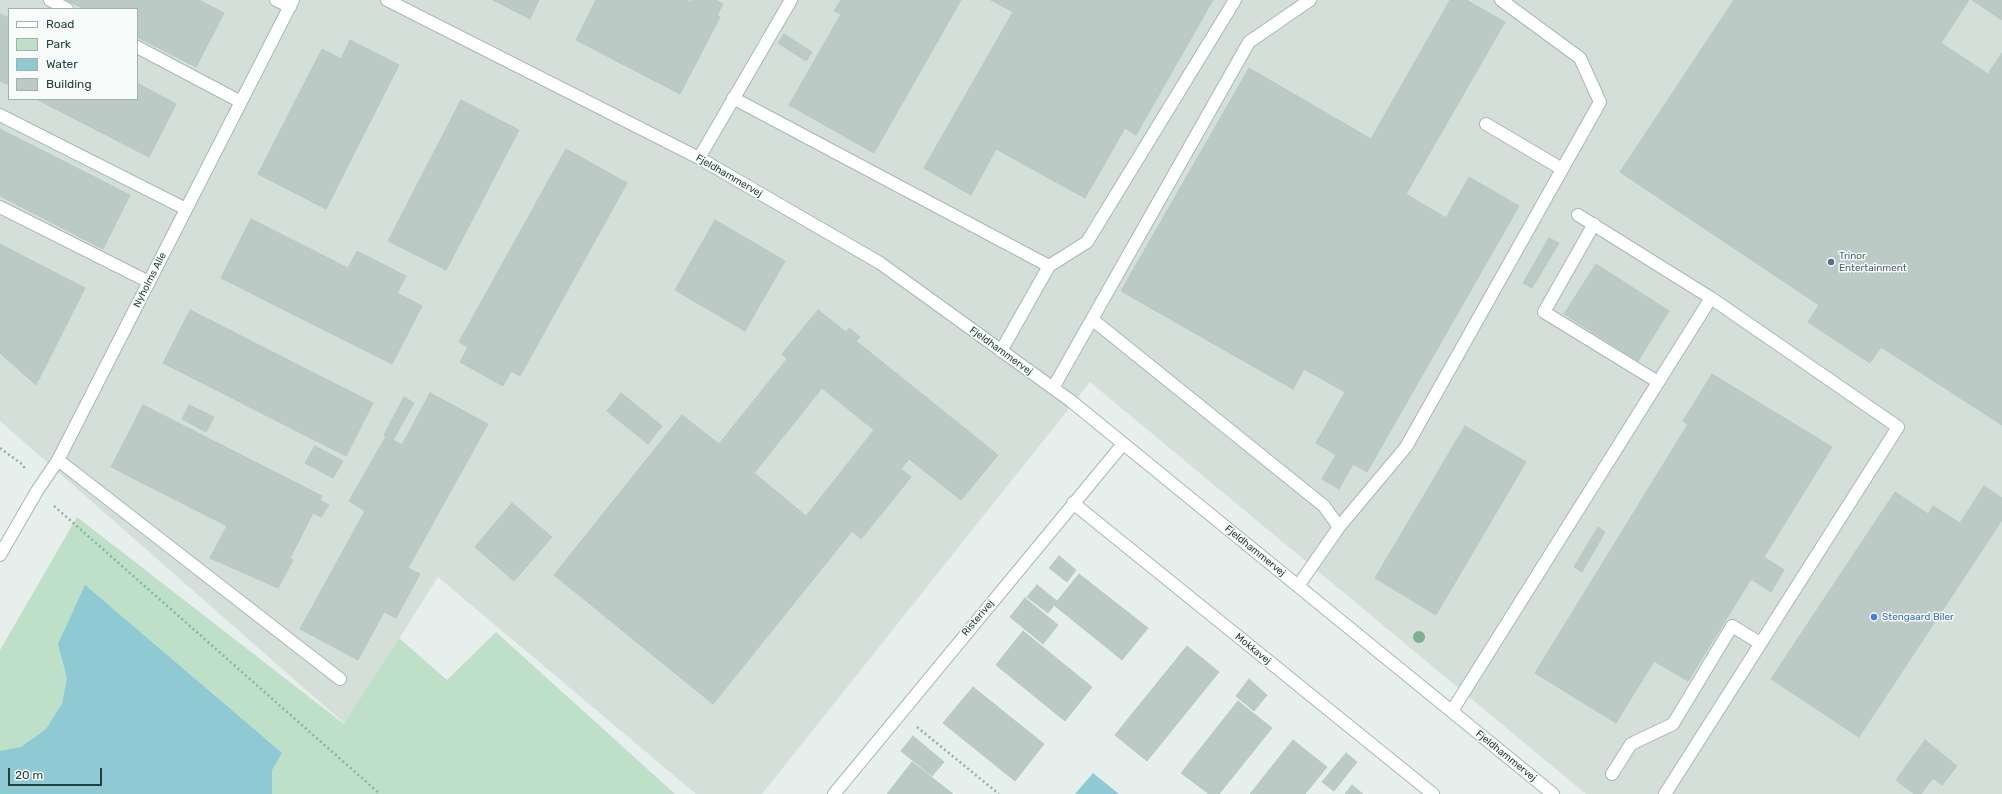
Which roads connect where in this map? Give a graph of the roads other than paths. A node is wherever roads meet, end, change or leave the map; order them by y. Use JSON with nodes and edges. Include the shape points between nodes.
{"nodes":[{"id":1,"x":50,"y":0,"type":"edge"},
{"id":2,"x":276,"y":0,"type":"edge"},
{"id":3,"x":387,"y":0,"type":"edge"},
{"id":4,"x":791,"y":0,"type":"edge"},
{"id":5,"x":1235,"y":0,"type":"edge"},
{"id":6,"x":1310,"y":0,"type":"edge"},
{"id":7,"x":1501,"y":0,"type":"edge"},
{"id":8,"x":291,"y":3,"type":"edge"},
{"id":9,"x":65,"y":8,"type":"edge"},
{"id":10,"x":138,"y":48,"type":"edge"},
{"id":11,"x":733,"y":98,"type":"junction"},
{"id":12,"x":241,"y":102,"type":"junction"},
{"id":13,"x":0,"y":115,"type":"edge"},
{"id":14,"x":1486,"y":124,"type":"dead end"},
{"id":15,"x":699,"y":158,"type":"junction"},
{"id":16,"x":1562,"y":169,"type":"junction"},
{"id":17,"x":0,"y":207,"type":"edge"},
{"id":18,"x":186,"y":209,"type":"junction"},
{"id":19,"x":1578,"y":215,"type":"dead end"},
{"id":20,"x":1594,"y":224,"type":"junction"},
{"id":21,"x":1049,"y":266,"type":"junction"},
{"id":22,"x":149,"y":282,"type":"junction"},
{"id":23,"x":1711,"y":298,"type":"junction"},
{"id":24,"x":1093,"y":320,"type":"junction"},
{"id":25,"x":1001,"y":351,"type":"junction"},
{"id":26,"x":1658,"y":382,"type":"junction"},
{"id":27,"x":1053,"y":388,"type":"junction"},
{"id":28,"x":1123,"y":444,"type":"junction"},
{"id":29,"x":58,"y":460,"type":"junction"},
{"id":30,"x":1073,"y":503,"type":"junction"},
{"id":31,"x":1339,"y":527,"type":"junction"},
{"id":32,"x":0,"y":555,"type":"edge"},
{"id":33,"x":1298,"y":586,"type":"junction"},
{"id":34,"x":1760,"y":643,"type":"junction"},
{"id":35,"x":340,"y":679,"type":"dead end"},
{"id":36,"x":1452,"y":711,"type":"junction"},
{"id":37,"x":1612,"y":774,"type":"dead end"},
{"id":38,"x":834,"y":794,"type":"edge"},
{"id":39,"x":1432,"y":794,"type":"edge"},
{"id":40,"x":1553,"y":794,"type":"edge"},
{"id":41,"x":1664,"y":794,"type":"edge"}],
"edges":[{"from":1,"to":9,"type":"street"},
{"from":2,"to":8,"type":"street"},
{"from":3,"to":15,"type":"street","name":"Fjeldhammervej"},
{"from":4,"to":11,"type":"street"},
{"from":5,"to":21,"type":"street","via":[[1087,242]]},
{"from":6,"to":24,"type":"street","via":[[1250,42]]},
{"from":7,"to":16,"type":"street","via":[[1580,58],[1600,102]]},
{"from":8,"to":12,"type":"street","name":"Nyholms Alle"},
{"from":10,"to":12,"type":"street"},
{"from":11,"to":15,"type":"street"},
{"from":11,"to":21,"type":"street"},
{"from":12,"to":18,"type":"street","name":"Nyholms Alle"},
{"from":13,"to":18,"type":"street"},
{"from":14,"to":16,"type":"street"},
{"from":15,"to":25,"type":"street","name":"Fjeldhammervej","via":[[880,263]]},
{"from":16,"to":31,"type":"street","via":[[1406,447]]},
{"from":17,"to":22,"type":"street"},
{"from":18,"to":22,"type":"street","name":"Nyholms Alle"},
{"from":19,"to":20,"type":"street"},
{"from":20,"to":23,"type":"street"},
{"from":20,"to":26,"type":"street","via":[[1544,312]]},
{"from":21,"to":25,"type":"street"},
{"from":22,"to":29,"type":"street","name":"Nyholms Alle"},
{"from":23,"to":26,"type":"street"},
{"from":23,"to":34,"type":"street","via":[[1898,427]]},
{"from":24,"to":27,"type":"street"},
{"from":24,"to":31,"type":"street","via":[[1324,506]]},
{"from":25,"to":27,"type":"street","name":"Fjeldhammervej"},
{"from":26,"to":36,"type":"street"},
{"from":27,"to":28,"type":"street","name":"Fjeldhammervej"},
{"from":28,"to":30,"type":"street","name":"Risterivej"},
{"from":28,"to":33,"type":"street","name":"Fjeldhammervej"},
{"from":29,"to":32,"type":"street","name":"Nyholms Alle"},
{"from":29,"to":35,"type":"street"},
{"from":30,"to":38,"type":"street","name":"Risterivej"},
{"from":30,"to":39,"type":"street","name":"Mokkavej"},
{"from":31,"to":33,"type":"street"},
{"from":33,"to":36,"type":"street","name":"Fjeldhammervej"},
{"from":34,"to":37,"type":"street","via":[[1732,626],[1673,724],[1631,744]]},
{"from":34,"to":41,"type":"street"},
{"from":36,"to":40,"type":"street","name":"Fjeldhammervej"}]}
